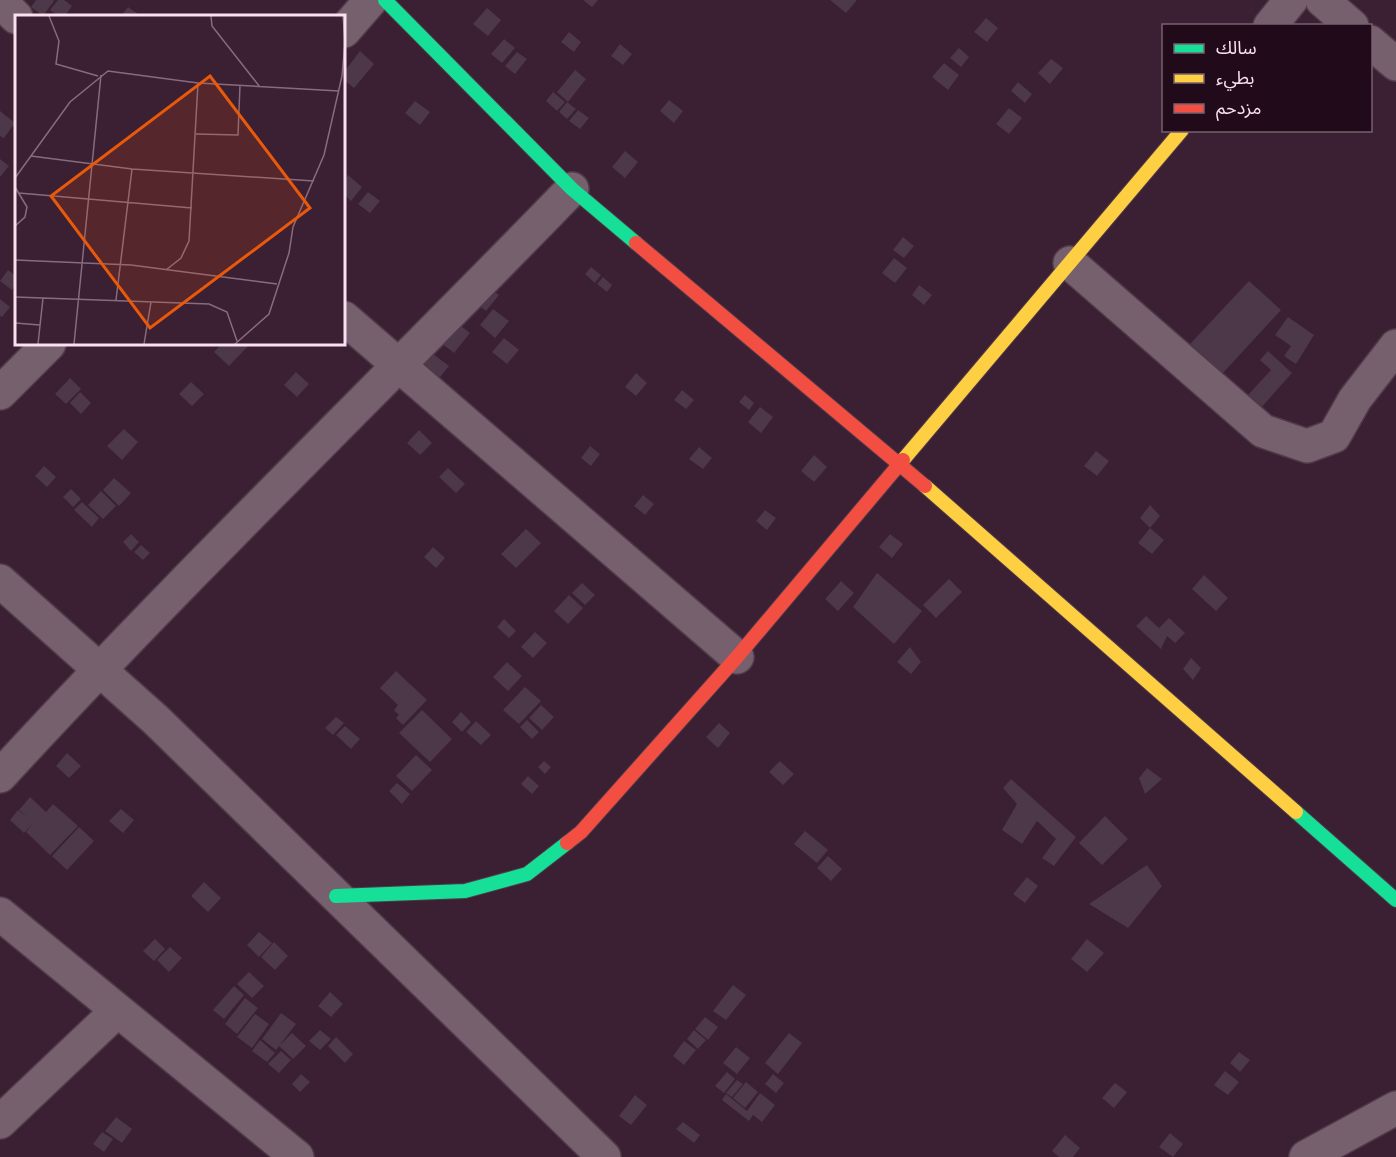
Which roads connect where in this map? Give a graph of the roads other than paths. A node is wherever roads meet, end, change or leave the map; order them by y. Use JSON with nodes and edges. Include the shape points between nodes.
{"nodes":[{"id":1,"x":371,"y":0,"type":"edge"},
{"id":2,"x":385,"y":0,"type":"edge"},
{"id":3,"x":1292,"y":0,"type":"edge"},
{"id":4,"x":1322,"y":0,"type":"edge"},
{"id":5,"x":0,"y":1,"type":"edge"},
{"id":6,"x":15,"y":16,"type":"edge"},
{"id":7,"x":1272,"y":24,"type":"edge"},
{"id":8,"x":1350,"y":24,"type":"edge"},
{"id":9,"x":345,"y":30,"type":"edge"},
{"id":10,"x":1372,"y":43,"type":"edge"},
{"id":11,"x":1396,"y":64,"type":"edge"},
{"id":12,"x":1180,"y":132,"type":"edge"},
{"id":13,"x":572,"y":189,"type":"junction"},
{"id":14,"x":1070,"y":263,"type":"junction"},
{"id":15,"x":345,"y":319,"type":"edge"},
{"id":16,"x":48,"y":345,"type":"edge"},
{"id":17,"x":1396,"y":346,"type":"edge"},
{"id":18,"x":399,"y":368,"type":"junction"},
{"id":19,"x":0,"y":393,"type":"edge"},
{"id":20,"x":900,"y":464,"type":"junction"},
{"id":21,"x":0,"y":581,"type":"edge"},
{"id":22,"x":737,"y":657,"type":"junction"},
{"id":23,"x":99,"y":669,"type":"junction"},
{"id":24,"x":0,"y":776,"type":"edge"},
{"id":25,"x":336,"y":896,"type":"junction"},
{"id":26,"x":1396,"y":900,"type":"edge"},
{"id":27,"x":0,"y":914,"type":"edge"},
{"id":28,"x":117,"y":1011,"type":"junction"},
{"id":29,"x":1396,"y":1108,"type":"edge"},
{"id":30,"x":0,"y":1122,"type":"edge"},
{"id":31,"x":297,"y":1157,"type":"edge"},
{"id":32,"x":604,"y":1157,"type":"edge"},
{"id":33,"x":1306,"y":1157,"type":"edge"}],
"edges":[{"from":1,"to":9,"type":"street"},
{"from":2,"to":13,"type":"street"},
{"from":3,"to":7,"type":"street"},
{"from":4,"to":8,"type":"street"},
{"from":5,"to":6,"type":"street"},
{"from":10,"to":11,"type":"street"},
{"from":12,"to":14,"type":"street"},
{"from":13,"to":18,"type":"street"},
{"from":13,"to":20,"type":"street"},
{"from":14,"to":17,"type":"street","via":[[1263,431],[1307,446],[1334,436],[1355,399]]},
{"from":14,"to":20,"type":"street"},
{"from":15,"to":18,"type":"street"},
{"from":16,"to":19,"type":"street"},
{"from":18,"to":22,"type":"street"},
{"from":18,"to":23,"type":"street"},
{"from":20,"to":22,"type":"street"},
{"from":20,"to":26,"type":"street"},
{"from":21,"to":23,"type":"street"},
{"from":22,"to":25,"type":"street","via":[[581,832],[526,874],[465,891]]},
{"from":23,"to":24,"type":"street"},
{"from":23,"to":25,"type":"street"},
{"from":25,"to":32,"type":"street"},
{"from":27,"to":28,"type":"street"},
{"from":28,"to":30,"type":"street"},
{"from":28,"to":31,"type":"street"},
{"from":29,"to":33,"type":"street"}]}
